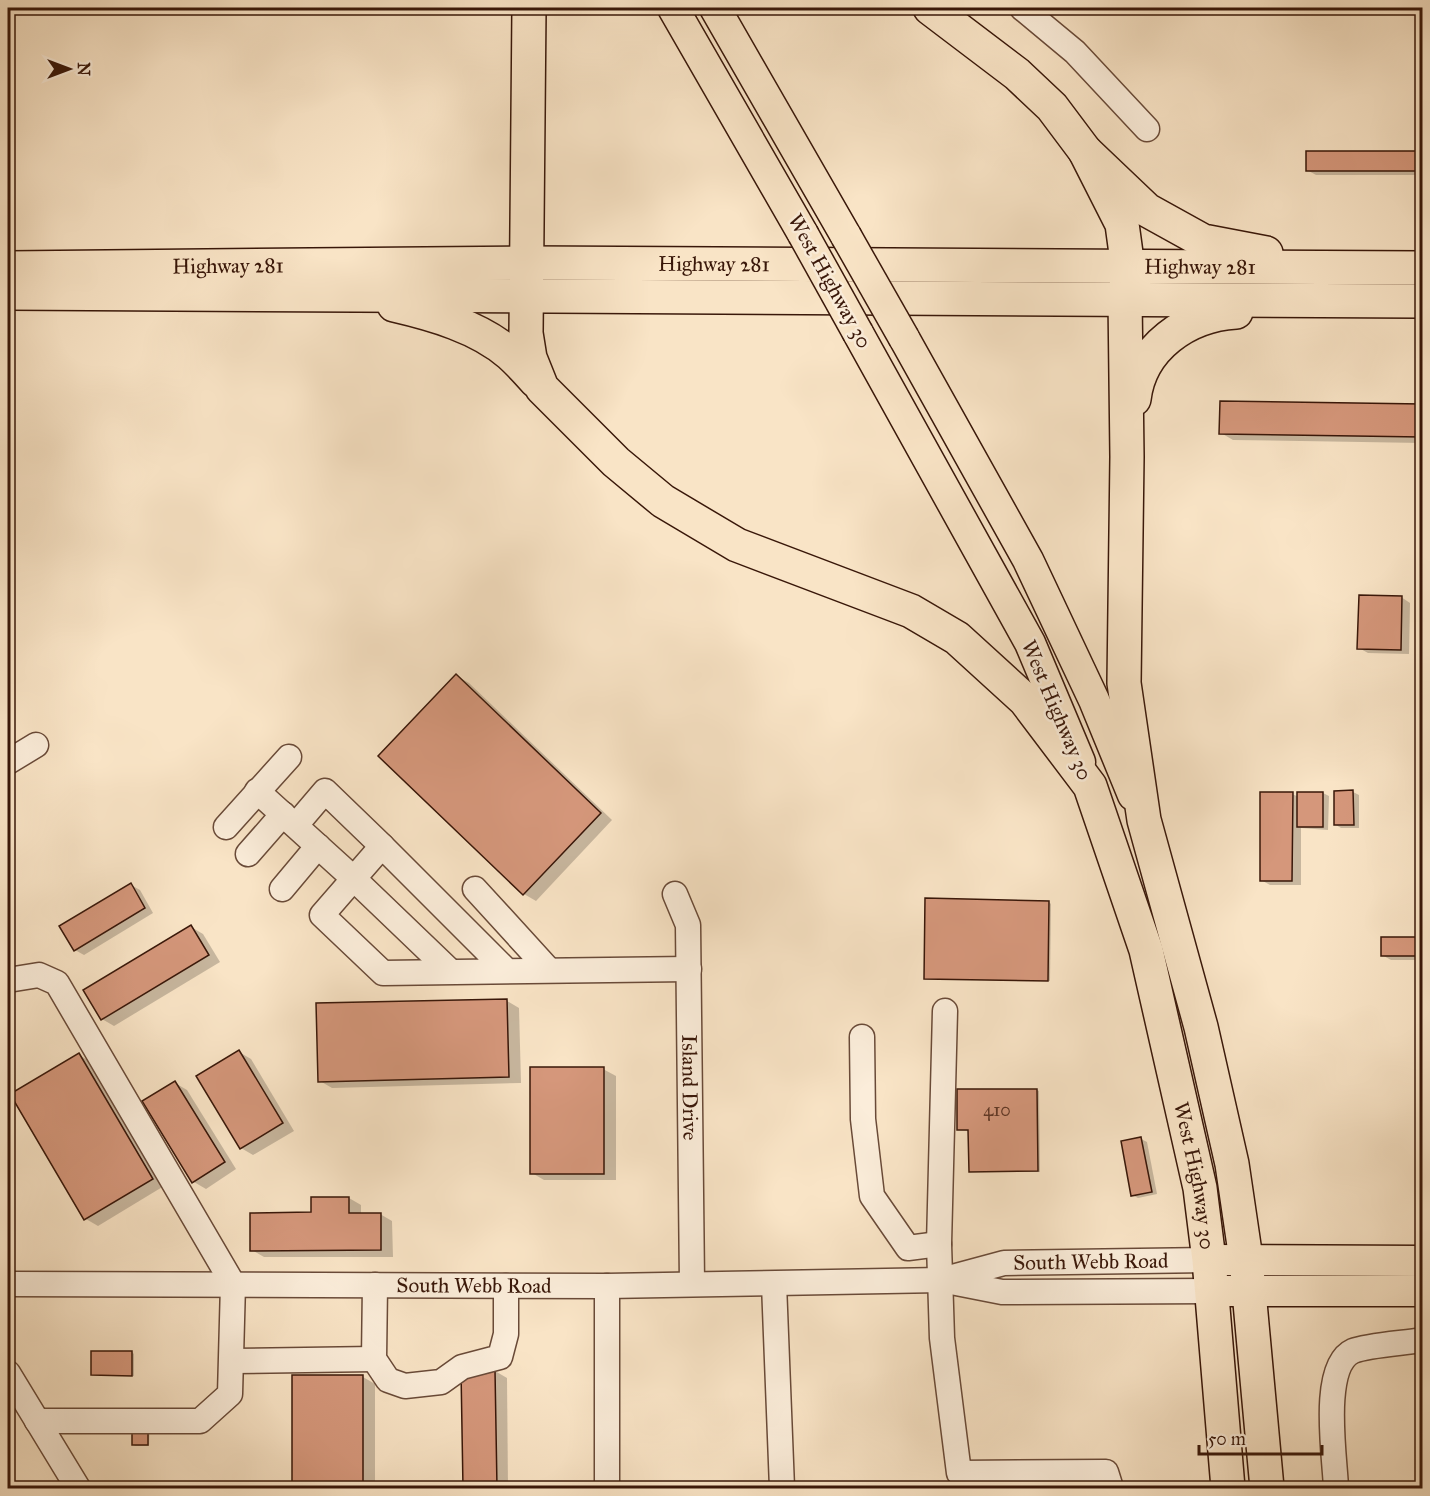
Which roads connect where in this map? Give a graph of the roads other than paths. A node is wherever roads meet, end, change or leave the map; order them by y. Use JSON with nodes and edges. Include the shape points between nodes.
{"nodes":[{"id":1,"x":529,"y":8,"type":"edge"},
{"id":2,"x":673,"y":8,"type":"edge"},
{"id":3,"x":716,"y":8,"type":"edge"},
{"id":4,"x":930,"y":8,"type":"edge"},
{"id":5,"x":1022,"y":8,"type":"edge"},
{"id":6,"x":1147,"y":129,"type":"dead end"},
{"id":7,"x":1085,"y":151,"type":"junction"},
{"id":8,"x":8,"y":268,"type":"edge"},
{"id":9,"x":1390,"y":268,"type":"junction"},
{"id":10,"x":1422,"y":268,"type":"edge"},
{"id":11,"x":525,"y":279,"type":"junction"},
{"id":12,"x":1126,"y":283,"type":"junction"},
{"id":13,"x":8,"y":293,"type":"edge"},
{"id":14,"x":315,"y":294,"type":"junction"},
{"id":15,"x":1384,"y":301,"type":"junction"},
{"id":16,"x":1422,"y":301,"type":"edge"},
{"id":17,"x":542,"y":388,"type":"junction"},
{"id":18,"x":1127,"y":457,"type":"junction"},
{"id":19,"x":36,"y":744,"type":"dead end"},
{"id":20,"x":289,"y":757,"type":"dead end"},
{"id":21,"x":8,"y":762,"type":"edge"},
{"id":22,"x":1090,"y":786,"type":"junction"},
{"id":23,"x":257,"y":791,"type":"junction"},
{"id":24,"x":289,"y":820,"type":"junction"},
{"id":25,"x":1144,"y":820,"type":"junction"},
{"id":26,"x":226,"y":827,"type":"dead end"},
{"id":27,"x":318,"y":846,"type":"junction"},
{"id":28,"x":381,"y":846,"type":"junction"},
{"id":29,"x":248,"y":854,"type":"dead end"},
{"id":30,"x":354,"y":878,"type":"junction"},
{"id":31,"x":282,"y":889,"type":"dead end"},
{"id":32,"x":475,"y":889,"type":"dead end"},
{"id":33,"x":675,"y":894,"type":"dead end"},
{"id":34,"x":689,"y":969,"type":"junction"},
{"id":35,"x":506,"y":970,"type":"junction"},
{"id":36,"x":549,"y":970,"type":"junction"},
{"id":37,"x":450,"y":971,"type":"junction"},
{"id":38,"x":8,"y":980,"type":"edge"},
{"id":39,"x":945,"y":1011,"type":"dead end"},
{"id":40,"x":862,"y":1037,"type":"dead end"},
{"id":41,"x":939,"y":1244,"type":"junction"},
{"id":42,"x":1422,"y":1261,"type":"edge"},
{"id":43,"x":1248,"y":1275,"type":"junction"},
{"id":44,"x":1211,"y":1276,"type":"junction"},
{"id":45,"x":941,"y":1280,"type":"junction"},
{"id":46,"x":692,"y":1283,"type":"junction"},
{"id":47,"x":8,"y":1284,"type":"edge"},
{"id":48,"x":233,"y":1284,"type":"junction"},
{"id":49,"x":774,"y":1284,"type":"junction"},
{"id":50,"x":375,"y":1285,"type":"junction"},
{"id":51,"x":506,"y":1286,"type":"junction"},
{"id":52,"x":607,"y":1286,"type":"junction"},
{"id":53,"x":1422,"y":1291,"type":"edge"},
{"id":54,"x":1422,"y":1340,"type":"edge"},
{"id":55,"x":374,"y":1359,"type":"junction"},
{"id":56,"x":233,"y":1361,"type":"junction"},
{"id":57,"x":8,"y":1373,"type":"edge"},
{"id":58,"x":37,"y":1421,"type":"junction"},
{"id":59,"x":78,"y":1488,"type":"edge"},
{"id":60,"x":607,"y":1488,"type":"edge"},
{"id":61,"x":782,"y":1488,"type":"edge"},
{"id":62,"x":1111,"y":1488,"type":"edge"},
{"id":63,"x":1228,"y":1488,"type":"edge"},
{"id":64,"x":1267,"y":1488,"type":"edge"},
{"id":65,"x":1336,"y":1488,"type":"edge"}],
"edges":[{"from":1,"to":11,"type":"highway"},
{"from":2,"to":22,"type":"main road","name":"West Highway 30","bridge":true,"via":[[1030,643]]},
{"from":3,"to":25,"type":"main road","name":"West Highway 30","bridge":true,"via":[[1028,560],[1094,700]]},
{"from":4,"to":7,"type":"highway","via":[[1045,100]]},
{"from":5,"to":6,"type":"street","via":[[1075,52]]},
{"from":7,"to":9,"type":"highway","via":[[1147,210],[1203,241]]},
{"from":7,"to":12,"type":"highway","via":[[1122,224]]},
{"from":8,"to":11,"type":"highway","name":"Highway 281"},
{"from":9,"to":10,"type":"highway","name":"Highway 281"},
{"from":9,"to":12,"type":"highway","name":"Highway 281"},
{"from":11,"to":12,"type":"highway","name":"Highway 281"},
{"from":11,"to":14,"type":"highway","name":"Highway 281"},
{"from":11,"to":17,"type":"highway","via":[[530,357]]},
{"from":12,"to":15,"type":"highway","name":"Highway 281"},
{"from":12,"to":18,"type":"highway"},
{"from":13,"to":14,"type":"highway","name":"Highway 281"},
{"from":14,"to":17,"type":"highway","via":[[392,304],[480,334],[509,353]]},
{"from":15,"to":16,"type":"highway","name":"Highway 281"},
{"from":15,"to":18,"type":"highway","via":[[1222,313],[1176,330],[1143,366],[1135,391]]},
{"from":17,"to":22,"type":"highway","via":[[616,462],[663,501],[737,544],[911,611],[957,638],[1025,700]]},
{"from":18,"to":25,"type":"highway","via":[[1124,683]]},
{"from":19,"to":21,"type":"street"},
{"from":20,"to":23,"type":"street"},
{"from":22,"to":44,"type":"highway","name":"West Highway 30","via":[[1146,950],[1200,1188]]},
{"from":23,"to":24,"type":"street"},
{"from":23,"to":26,"type":"street"},
{"from":24,"to":27,"type":"street"},
{"from":24,"to":28,"type":"street","via":[[325,791]]},
{"from":24,"to":29,"type":"street"},
{"from":25,"to":43,"type":"highway","name":"West Highway 30","via":[[1201,1027],[1232,1164]]},
{"from":27,"to":30,"type":"street"},
{"from":27,"to":31,"type":"street"},
{"from":28,"to":30,"type":"street"},
{"from":28,"to":35,"type":"street"},
{"from":30,"to":37,"type":"street"},
{"from":30,"to":37,"type":"street","via":[[322,915],[383,973]]},
{"from":32,"to":36,"type":"street"},
{"from":33,"to":34,"type":"street","name":"Island Drive","via":[[688,924]]},
{"from":34,"to":36,"type":"street"},
{"from":34,"to":46,"type":"street","name":"Island Drive"},
{"from":35,"to":36,"type":"street"},
{"from":35,"to":37,"type":"street"},
{"from":38,"to":48,"type":"street","via":[[39,975],[57,983]]},
{"from":39,"to":41,"type":"street"},
{"from":40,"to":41,"type":"street","via":[[863,1119],[872,1196],[908,1248]]},
{"from":41,"to":45,"type":"street"},
{"from":42,"to":43,"type":"main road","name":"South Webb Road"},
{"from":43,"to":44,"type":"main road","name":"South Webb Road"},
{"from":43,"to":53,"type":"main road","name":"South Webb Road"},
{"from":43,"to":64,"type":"highway","name":"West Highway 30"},
{"from":44,"to":45,"type":"street","name":"South Webb Road","via":[[1004,1263]]},
{"from":44,"to":63,"type":"highway","name":"West Highway 30"},
{"from":45,"to":49,"type":"street","name":"South Webb Road"},
{"from":45,"to":62,"type":"street","via":[[942,1338],[959,1473],[1106,1472]]},
{"from":46,"to":49,"type":"street","name":"South Webb Road"},
{"from":46,"to":52,"type":"street","name":"South Webb Road"},
{"from":47,"to":48,"type":"street","name":"South Webb Road"},
{"from":48,"to":50,"type":"street","name":"South Webb Road"},
{"from":48,"to":56,"type":"street"},
{"from":49,"to":61,"type":"street"},
{"from":50,"to":51,"type":"street","name":"South Webb Road"},
{"from":50,"to":55,"type":"street"},
{"from":51,"to":52,"type":"street","name":"South Webb Road"},
{"from":51,"to":55,"type":"street","via":[[506,1334],[500,1357],[462,1367],[441,1382],[405,1386],[387,1380]]},
{"from":52,"to":60,"type":"street"},
{"from":54,"to":65,"type":"street","via":[[1353,1351],[1341,1362],[1332,1396]]},
{"from":55,"to":56,"type":"street"},
{"from":56,"to":58,"type":"street","via":[[230,1394],[200,1421]]},
{"from":57,"to":58,"type":"street"},
{"from":58,"to":59,"type":"street"}]}
